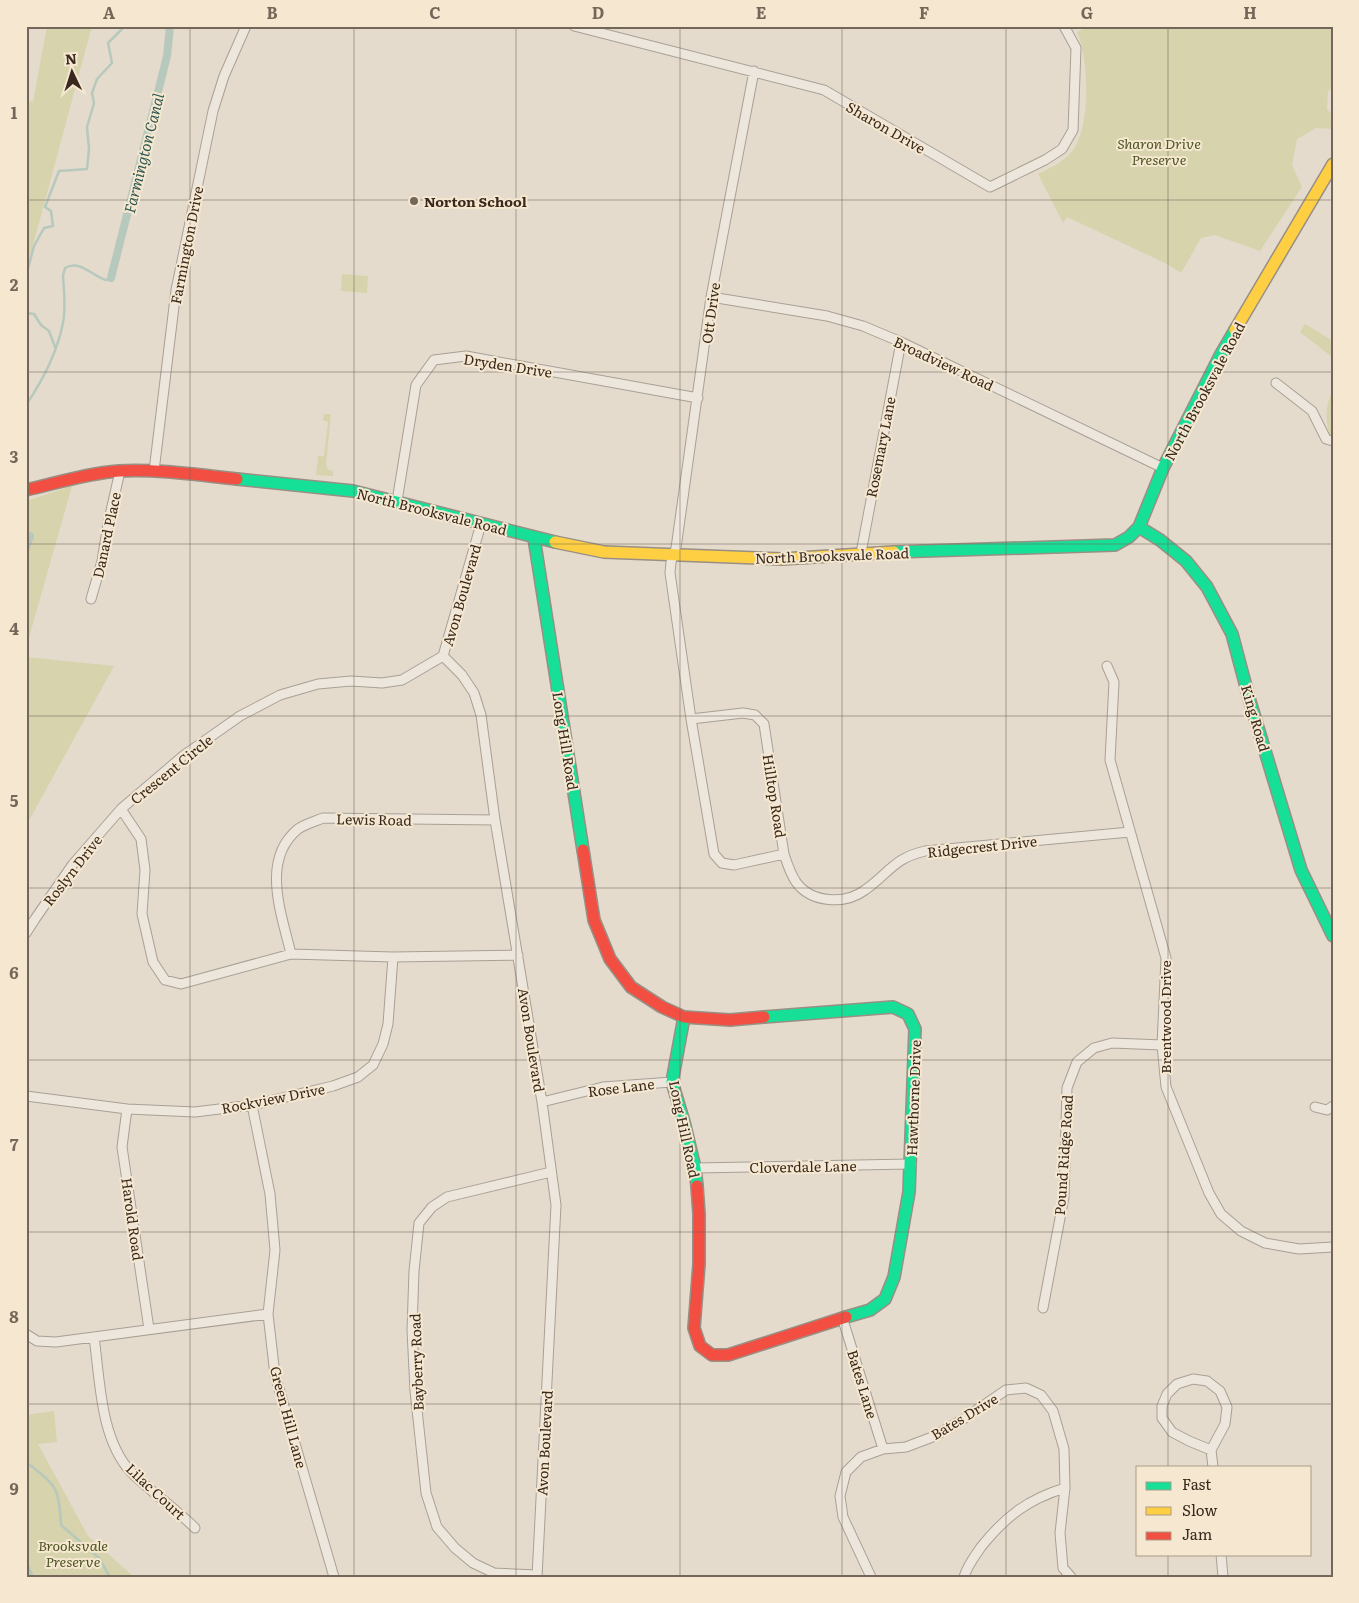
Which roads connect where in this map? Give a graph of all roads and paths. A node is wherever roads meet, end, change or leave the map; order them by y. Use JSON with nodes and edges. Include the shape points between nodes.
{"nodes":[{"id":1,"x":246,"y":26,"type":"edge"},
{"id":2,"x":574,"y":26,"type":"edge"},
{"id":3,"x":1064,"y":26,"type":"edge"},
{"id":4,"x":754,"y":71,"type":"junction"},
{"id":5,"x":1333,"y":164,"type":"edge"},
{"id":6,"x":711,"y":297,"type":"junction"},
{"id":7,"x":901,"y":342,"type":"junction"},
{"id":8,"x":1276,"y":383,"type":"dead end"},
{"id":9,"x":698,"y":398,"type":"junction"},
{"id":10,"x":1333,"y":441,"type":"edge"},
{"id":11,"x":1163,"y":468,"type":"junction"},
{"id":12,"x":120,"y":471,"type":"junction"},
{"id":13,"x":154,"y":471,"type":"junction"},
{"id":14,"x":26,"y":490,"type":"edge"},
{"id":15,"x":397,"y":501,"type":"junction"},
{"id":16,"x":482,"y":524,"type":"junction"},
{"id":17,"x":1139,"y":527,"type":"junction"},
{"id":18,"x":534,"y":538,"type":"junction"},
{"id":19,"x":861,"y":553,"type":"junction"},
{"id":20,"x":673,"y":555,"type":"junction"},
{"id":21,"x":91,"y":599,"type":"dead end"},
{"id":22,"x":443,"y":656,"type":"junction"},
{"id":23,"x":1107,"y":666,"type":"dead end"},
{"id":24,"x":691,"y":719,"type":"junction"},
{"id":25,"x":121,"y":809,"type":"junction"},
{"id":26,"x":496,"y":820,"type":"junction"},
{"id":27,"x":1130,"y":832,"type":"junction"},
{"id":28,"x":784,"y":854,"type":"junction"},
{"id":29,"x":26,"y":934,"type":"edge"},
{"id":30,"x":1333,"y":936,"type":"edge"},
{"id":31,"x":291,"y":954,"type":"junction"},
{"id":32,"x":518,"y":955,"type":"junction"},
{"id":33,"x":393,"y":957,"type":"junction"},
{"id":34,"x":684,"y":1017,"type":"junction"},
{"id":35,"x":1162,"y":1045,"type":"junction"},
{"id":36,"x":672,"y":1082,"type":"junction"},
{"id":37,"x":26,"y":1096,"type":"edge"},
{"id":38,"x":542,"y":1102,"type":"junction"},
{"id":39,"x":252,"y":1105,"type":"junction"},
{"id":40,"x":1333,"y":1106,"type":"edge"},
{"id":41,"x":1315,"y":1107,"type":"dead end"},
{"id":42,"x":127,"y":1109,"type":"junction"},
{"id":43,"x":911,"y":1164,"type":"junction"},
{"id":44,"x":695,"y":1168,"type":"junction"},
{"id":45,"x":551,"y":1172,"type":"junction"},
{"id":46,"x":1333,"y":1247,"type":"edge"},
{"id":47,"x":1043,"y":1308,"type":"dead end"},
{"id":48,"x":268,"y":1314,"type":"junction"},
{"id":49,"x":844,"y":1320,"type":"junction"},
{"id":50,"x":149,"y":1329,"type":"junction"},
{"id":51,"x":26,"y":1334,"type":"edge"},
{"id":52,"x":94,"y":1337,"type":"junction"},
{"id":53,"x":883,"y":1449,"type":"junction"},
{"id":54,"x":1211,"y":1450,"type":"junction"},
{"id":55,"x":1213,"y":1466,"type":"edge"},
{"id":56,"x":1065,"y":1488,"type":"junction"},
{"id":57,"x":195,"y":1528,"type":"dead end"},
{"id":58,"x":1221,"y":1556,"type":"edge"},
{"id":59,"x":537,"y":1576,"type":"edge"},
{"id":60,"x":334,"y":1577,"type":"edge"},
{"id":61,"x":871,"y":1577,"type":"edge"},
{"id":62,"x":964,"y":1577,"type":"edge"},
{"id":63,"x":1070,"y":1577,"type":"edge"},
{"id":64,"x":1223,"y":1577,"type":"edge"}],
"edges":[{"from":1,"to":13,"type":"street","name":"Farmington Drive","via":[[224,76],[211,120],[176,290]]},
{"from":2,"to":4,"type":"street","name":"Sharon Drive"},
{"from":3,"to":4,"type":"street","name":"Sharon Drive","via":[[1076,48],[1073,130],[1062,149],[990,187],[824,90]]},
{"from":4,"to":6,"type":"street","name":"Ott Drive"},
{"from":5,"to":11,"type":"street","name":"North Brooksvale Road","via":[[1221,354]]},
{"from":6,"to":7,"type":"street","name":"Broadview Road","via":[[827,316]]},
{"from":6,"to":9,"type":"street","name":"Ott Drive"},
{"from":7,"to":11,"type":"street","name":"Broadview Road"},
{"from":7,"to":19,"type":"street","name":"Rosemary Lane"},
{"from":8,"to":10,"type":"street","via":[[1312,411],[1326,439]]},
{"from":9,"to":15,"type":"street","name":"Dryden Drive","via":[[466,356],[434,360],[416,385]]},
{"from":9,"to":20,"type":"street","name":"Ott Drive"},
{"from":11,"to":17,"type":"street","name":"North Brooksvale Road"},
{"from":12,"to":13,"type":"street","name":"North Brooksvale Road"},
{"from":12,"to":14,"type":"street","name":"North Brooksvale Road"},
{"from":12,"to":21,"type":"street","name":"Danard Place"},
{"from":13,"to":15,"type":"street","name":"North Brooksvale Road","via":[[353,491]]},
{"from":15,"to":16,"type":"street","name":"North Brooksvale Road"},
{"from":16,"to":18,"type":"street","name":"North Brooksvale Road"},
{"from":16,"to":22,"type":"street","name":"Avon Boulevard"},
{"from":17,"to":19,"type":"street","name":"North Brooksvale Road","via":[[1115,546]]},
{"from":17,"to":30,"type":"street","name":"King Road","via":[[1186,561],[1207,587],[1232,634],[1301,870]]},
{"from":18,"to":20,"type":"street","name":"North Brooksvale Road","via":[[604,552]]},
{"from":18,"to":34,"type":"street","name":"Long Hill Road","via":[[594,920],[610,959],[631,987]]},
{"from":19,"to":20,"type":"street","name":"North Brooksvale Road","via":[[782,559]]},
{"from":20,"to":24,"type":"street","name":"Hilltop Road","via":[[670,573]]},
{"from":22,"to":25,"type":"street","name":"Crescent Circle","via":[[402,680],[326,684],[280,695],[240,716],[183,756]]},
{"from":22,"to":26,"type":"street","name":"Avon Boulevard","via":[[474,693],[481,715]]},
{"from":23,"to":27,"type":"street","name":"Brentwood Drive","via":[[1114,682],[1110,760]]},
{"from":24,"to":28,"type":"street","name":"Hilltop Road","via":[[743,713],[755,715],[764,724]]},
{"from":24,"to":28,"type":"street","name":"Hilltop Road","via":[[714,854],[722,862],[734,865]]},
{"from":25,"to":29,"type":"street","name":"Roslyn Drive","via":[[73,864]]},
{"from":25,"to":31,"type":"street","name":"Crescent Circle","via":[[141,840],[145,870],[142,914],[153,962],[165,980],[181,984]]},
{"from":26,"to":31,"type":"street","name":"Lewis Road","via":[[324,818],[299,829],[282,847],[276,871]]},
{"from":26,"to":32,"type":"street","name":"Avon Boulevard"},
{"from":27,"to":28,"type":"street","name":"Ridgecrest Drive","via":[[925,851],[909,855],[852,898],[836,900],[821,899],[807,893],[796,882]]},
{"from":27,"to":35,"type":"street","name":"Brentwood Drive","via":[[1166,958]]},
{"from":31,"to":33,"type":"street","name":"Crescent Circle"},
{"from":32,"to":33,"type":"street","name":"Crescent Circle"},
{"from":32,"to":38,"type":"street","name":"Avon Boulevard"},
{"from":33,"to":39,"type":"street","name":"Rockview Drive","via":[[388,1024],[373,1065],[358,1077],[341,1083]]},
{"from":34,"to":36,"type":"street","name":"Long Hill Road"},
{"from":34,"to":43,"type":"street","name":"Hawthorne Drive","via":[[730,1020],[893,1008],[908,1014],[915,1029]]},
{"from":35,"to":46,"type":"street","name":"Brentwood Drive","via":[[1166,1087],[1209,1193],[1221,1214],[1241,1231],[1265,1244],[1299,1249]]},
{"from":35,"to":47,"type":"street","name":"Pound Ridge Road","via":[[1112,1043],[1094,1048],[1077,1062],[1067,1088],[1064,1196]]},
{"from":36,"to":38,"type":"street","name":"Rose Lane","via":[[604,1087]]},
{"from":36,"to":44,"type":"street","name":"Long Hill Road"},
{"from":37,"to":42,"type":"street","name":"Rockview Drive"},
{"from":38,"to":45,"type":"street","name":"Avon Boulevard"},
{"from":39,"to":42,"type":"street","name":"Rockview Drive","via":[[195,1112]]},
{"from":39,"to":48,"type":"street","name":"Green Hill Lane","via":[[270,1194],[275,1250]]},
{"from":40,"to":41,"type":"street","via":[[1327,1110]]},
{"from":42,"to":50,"type":"street","name":"Harold Road","via":[[122,1147]]},
{"from":43,"to":44,"type":"street","name":"Cloverdale Lane"},
{"from":43,"to":49,"type":"street","name":"Hawthorne Drive","via":[[894,1276],[885,1299],[870,1310]]},
{"from":44,"to":49,"type":"street","name":"Long Hill Road","via":[[700,1264],[694,1328],[700,1346],[712,1355],[728,1355]]},
{"from":45,"to":59,"type":"street","name":"Avon Boulevard","via":[[556,1205]]},
{"from":45,"to":59,"type":"street","name":"Bayberry Road","via":[[447,1197],[432,1207],[419,1223],[414,1271],[415,1391],[426,1493],[437,1527],[473,1563],[494,1573]]},
{"from":48,"to":50,"type":"street"},
{"from":48,"to":60,"type":"street","name":"Green Hill Lane","via":[[275,1375]]},
{"from":49,"to":53,"type":"street","name":"Bates Lane"},
{"from":50,"to":52,"type":"street"},
{"from":51,"to":52,"type":"street","via":[[38,1340],[56,1342]]},
{"from":52,"to":57,"type":"street","name":"Lilac Court","via":[[105,1418],[114,1447],[131,1471]]},
{"from":53,"to":56,"type":"street","name":"Bates Drive","via":[[906,1446],[935,1436],[1006,1390],[1026,1388],[1041,1395],[1054,1411],[1064,1449]]},
{"from":53,"to":61,"type":"street","name":"Bates Drive","via":[[862,1457],[846,1472],[840,1496],[843,1517]]},
{"from":54,"to":54,"type":"street","via":[[1225,1424],[1227,1407],[1220,1391],[1207,1381],[1193,1379],[1177,1384],[1167,1394],[1162,1418],[1172,1432]]},
{"from":54,"to":55,"type":"street"},
{"from":56,"to":62,"type":"street","via":[[1044,1494],[1015,1511],[995,1529]]},
{"from":56,"to":63,"type":"street","name":"Bates Drive","via":[[1060,1533],[1063,1568]]},
{"from":58,"to":64,"type":"street"}]}
